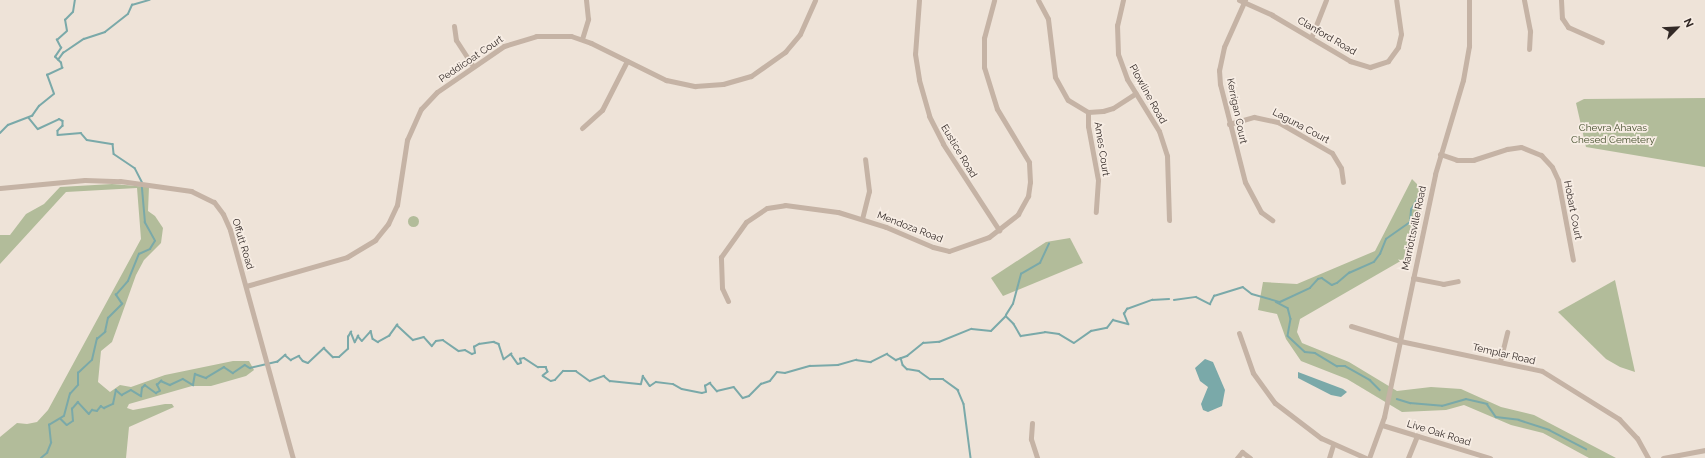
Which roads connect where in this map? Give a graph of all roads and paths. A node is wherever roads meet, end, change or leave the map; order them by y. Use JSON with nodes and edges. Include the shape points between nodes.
{"nodes":[{"id":1,"x":586,"y":0,"type":"edge"},
{"id":2,"x":815,"y":0,"type":"edge"},
{"id":3,"x":994,"y":0,"type":"edge"},
{"id":4,"x":1038,"y":0,"type":"edge"},
{"id":5,"x":1123,"y":0,"type":"edge"},
{"id":6,"x":1326,"y":0,"type":"edge"},
{"id":7,"x":1396,"y":0,"type":"edge"},
{"id":8,"x":1470,"y":0,"type":"edge"},
{"id":9,"x":1524,"y":0,"type":"edge"},
{"id":10,"x":1561,"y":0,"type":"edge"},
{"id":11,"x":1242,"y":1,"type":"edge"},
{"id":12,"x":919,"y":2,"type":"edge"},
{"id":13,"x":454,"y":26,"type":"dead end"},
{"id":14,"x":1311,"y":38,"type":"junction"},
{"id":15,"x":582,"y":39,"type":"junction"},
{"id":16,"x":1602,"y":42,"type":"dead end"},
{"id":17,"x":1529,"y":49,"type":"dead end"},
{"id":18,"x":627,"y":61,"type":"junction"},
{"id":19,"x":473,"y":66,"type":"junction"},
{"id":20,"x":1136,"y":93,"type":"junction"},
{"id":21,"x":1088,"y":112,"type":"junction"},
{"id":22,"x":1229,"y":124,"type":"junction"},
{"id":23,"x":582,"y":128,"type":"dead end"},
{"id":24,"x":1440,"y":154,"type":"junction"},
{"id":25,"x":865,"y":159,"type":"dead end"},
{"id":26,"x":1343,"y":182,"type":"dead end"},
{"id":27,"x":0,"y":188,"type":"edge"},
{"id":28,"x":1096,"y":212,"type":"dead end"},
{"id":29,"x":862,"y":219,"type":"junction"},
{"id":30,"x":1169,"y":220,"type":"dead end"},
{"id":31,"x":1272,"y":220,"type":"dead end"},
{"id":32,"x":999,"y":230,"type":"junction"},
{"id":33,"x":1573,"y":260,"type":"dead end"},
{"id":34,"x":1413,"y":278,"type":"junction"},
{"id":35,"x":1458,"y":281,"type":"dead end"},
{"id":36,"x":246,"y":286,"type":"junction"},
{"id":37,"x":728,"y":300,"type":"dead end"},
{"id":38,"x":1351,"y":326,"type":"dead end"},
{"id":39,"x":1507,"y":332,"type":"dead end"},
{"id":40,"x":1239,"y":333,"type":"dead end"},
{"id":41,"x":1400,"y":341,"type":"junction"},
{"id":42,"x":1500,"y":361,"type":"junction"},
{"id":43,"x":1032,"y":423,"type":"dead end"},
{"id":44,"x":1382,"y":425,"type":"junction"},
{"id":45,"x":1417,"y":436,"type":"junction"},
{"id":46,"x":1334,"y":445,"type":"junction"},
{"id":47,"x":1705,"y":450,"type":"edge"},
{"id":48,"x":293,"y":458,"type":"edge"},
{"id":49,"x":1037,"y":458,"type":"edge"},
{"id":50,"x":1237,"y":458,"type":"edge"},
{"id":51,"x":1250,"y":458,"type":"edge"},
{"id":52,"x":1329,"y":458,"type":"edge"},
{"id":53,"x":1367,"y":458,"type":"edge"},
{"id":54,"x":1408,"y":458,"type":"edge"},
{"id":55,"x":1490,"y":458,"type":"edge"},
{"id":56,"x":1648,"y":458,"type":"edge"},
{"id":57,"x":1663,"y":458,"type":"edge"}],
"edges":[{"from":1,"to":15,"type":"street","via":[[588,19]]},
{"from":2,"to":18,"type":"street","name":"Peddicoat Court","via":[[800,34],[785,52],[762,69],[736,81],[709,86],[680,84]]},
{"from":3,"to":32,"type":"street","name":"Mendoza Road","via":[[984,38],[988,83],[997,109],[1024,153],[1030,171],[1028,196],[1024,206]]},
{"from":4,"to":21,"type":"street","via":[[1048,19],[1052,64],[1058,84],[1068,100]]},
{"from":5,"to":20,"type":"street","name":"Plowline Road","via":[[1116,41],[1122,66]]},
{"from":6,"to":14,"type":"street"},
{"from":7,"to":14,"type":"street","name":"Clanford Road","via":[[1401,34],[1398,47],[1388,61],[1379,66],[1362,66]]},
{"from":8,"to":24,"type":"street","name":"Marriottsville Road","via":[[1466,68]]},
{"from":9,"to":17,"type":"street","via":[[1530,31]]},
{"from":10,"to":16,"type":"street","via":[[1562,18],[1568,27]]},
{"from":11,"to":14,"type":"street","name":"Clanford Road"},
{"from":11,"to":22,"type":"street","name":"Kerrigan Court","via":[[1224,47],[1219,70]]},
{"from":12,"to":32,"type":"street","name":"Eustice Road","via":[[916,54],[919,80],[929,116],[943,144]]},
{"from":13,"to":19,"type":"street","via":[[456,40]]},
{"from":15,"to":18,"type":"street","name":"Peddicoat Court"},
{"from":15,"to":19,"type":"street","name":"Peddicoat Court","via":[[549,35],[525,38],[504,46]]},
{"from":18,"to":23,"type":"street","via":[[602,110]]},
{"from":19,"to":36,"type":"street","name":"Peddicoat Court","via":[[432,96],[417,115],[407,140],[397,205],[388,224],[375,240],[347,257]]},
{"from":20,"to":21,"type":"street","via":[[1113,108]]},
{"from":20,"to":30,"type":"street","name":"Plowline Road","via":[[1159,131],[1167,156]]},
{"from":21,"to":28,"type":"street","name":"Ames Court","via":[[1088,126],[1098,180]]},
{"from":22,"to":26,"type":"street","name":"Laguna Court","via":[[1254,117],[1278,122],[1332,153],[1341,168]]},
{"from":22,"to":31,"type":"street","name":"Kerrigan Court","via":[[1245,182],[1261,212]]},
{"from":24,"to":33,"type":"street","name":"Hobart Court","via":[[1457,160],[1473,160],[1507,148],[1521,147],[1541,155],[1552,167],[1558,180]]},
{"from":24,"to":34,"type":"street","name":"Marriottsville Road"},
{"from":25,"to":29,"type":"street","via":[[869,191]]},
{"from":27,"to":36,"type":"street","name":"Offutt Road","via":[[93,180],[143,183],[196,193],[217,206],[228,224]]},
{"from":29,"to":32,"type":"street","name":"Mendoza Road","via":[[949,251],[978,242]]},
{"from":29,"to":37,"type":"street","name":"Mendoza Road","via":[[838,212],[785,205],[760,212],[739,229],[721,257],[722,288]]},
{"from":34,"to":35,"type":"street","via":[[1443,284]]},
{"from":34,"to":41,"type":"street","name":"Marriottsville Road"},
{"from":36,"to":48,"type":"street","name":"Offutt Road"},
{"from":38,"to":41,"type":"street","name":"Templar Road"},
{"from":39,"to":42,"type":"street"},
{"from":40,"to":46,"type":"street","via":[[1253,373],[1268,395]]},
{"from":41,"to":42,"type":"street","name":"Templar Road"},
{"from":41,"to":44,"type":"street","name":"Marriottsville Road"},
{"from":42,"to":56,"type":"street","name":"Templar Road","via":[[1542,372],[1619,419],[1637,438]]},
{"from":43,"to":49,"type":"street","via":[[1030,431]]},
{"from":44,"to":45,"type":"street","name":"Live Oak Road"},
{"from":44,"to":53,"type":"street","name":"Marriottsville Road"},
{"from":45,"to":54,"type":"street"},
{"from":45,"to":55,"type":"street","name":"Live Oak Road"},
{"from":46,"to":52,"type":"street"},
{"from":46,"to":53,"type":"street"},
{"from":47,"to":57,"type":"street"},
{"from":50,"to":51,"type":"street","via":[[1242,452]]}]}
